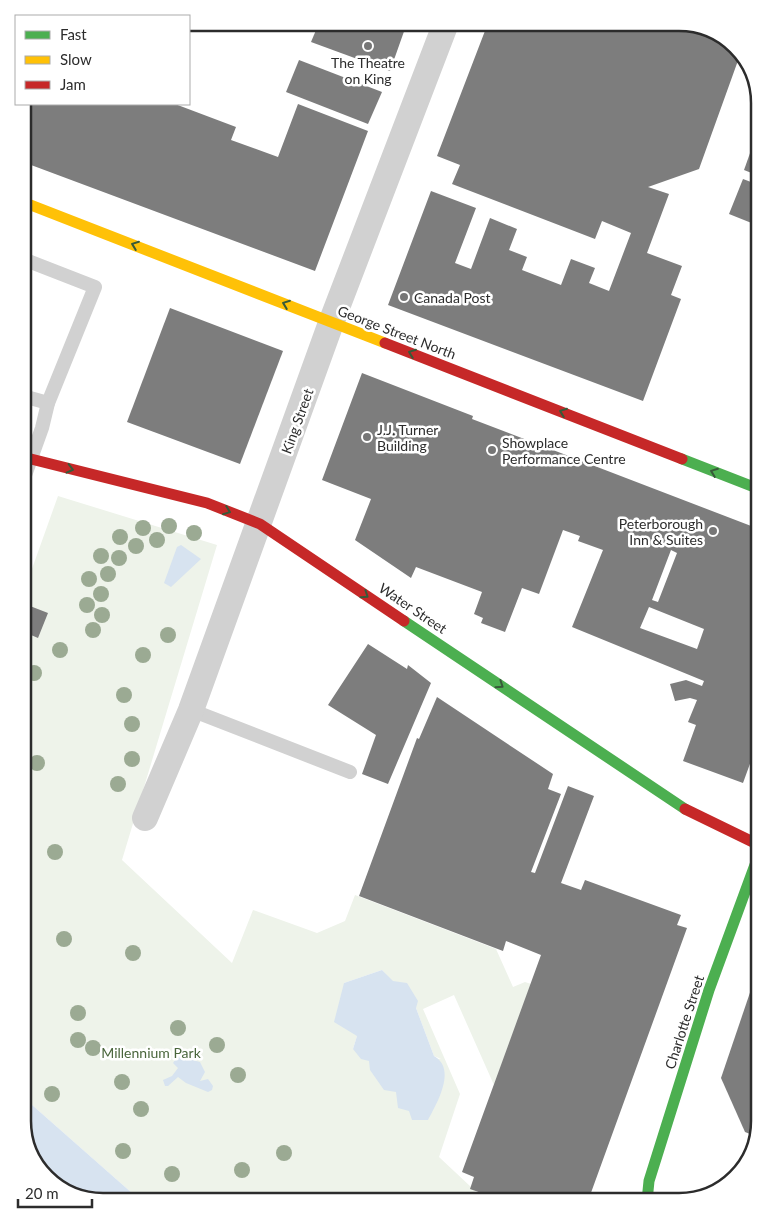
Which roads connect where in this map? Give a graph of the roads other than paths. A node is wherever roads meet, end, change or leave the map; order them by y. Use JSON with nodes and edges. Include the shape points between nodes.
{"nodes":[{"id":1,"x":443,"y":31,"type":"edge"},
{"id":2,"x":31,"y":205,"type":"edge"},
{"id":3,"x":31,"y":262,"type":"edge"},
{"id":4,"x":331,"y":323,"type":"junction"},
{"id":5,"x":31,"y":398,"type":"edge"},
{"id":6,"x":48,"y":403,"type":"junction"},
{"id":7,"x":31,"y":448,"type":"edge"},
{"id":8,"x":31,"y":459,"type":"edge"},
{"id":9,"x":751,"y":486,"type":"edge"},
{"id":10,"x":260,"y":524,"type":"junction"},
{"id":11,"x":191,"y":710,"type":"junction"},
{"id":12,"x":350,"y":772,"type":"dead end"},
{"id":13,"x":145,"y":818,"type":"dead end"},
{"id":14,"x":751,"y":841,"type":"edge"},
{"id":15,"x":751,"y":878,"type":"edge"},
{"id":16,"x":647,"y":1193,"type":"edge"}],
"edges":[{"from":1,"to":4,"type":"street","name":"King Street"},
{"from":4,"to":2,"type":"main road","name":"George Street North","one_way":true},
{"from":3,"to":6,"type":"lane","via":[[94,287]]},
{"from":9,"to":4,"type":"main road","name":"George Street North","one_way":true},
{"from":4,"to":10,"type":"street","name":"King Street"},
{"from":5,"to":6,"type":"lane"},
{"from":6,"to":7,"type":"lane"},
{"from":8,"to":10,"type":"main road","name":"Water Street","one_way":true,"via":[[207,503]]},
{"from":10,"to":11,"type":"street","name":"King Street"},
{"from":10,"to":14,"type":"main road","name":"Water Street","one_way":true,"via":[[679,806]]},
{"from":11,"to":12,"type":"lane"},
{"from":11,"to":13,"type":"street","name":"King Street"},
{"from":15,"to":16,"type":"main road","name":"Charlotte Street","via":[[709,990],[648,1181]]}]}
